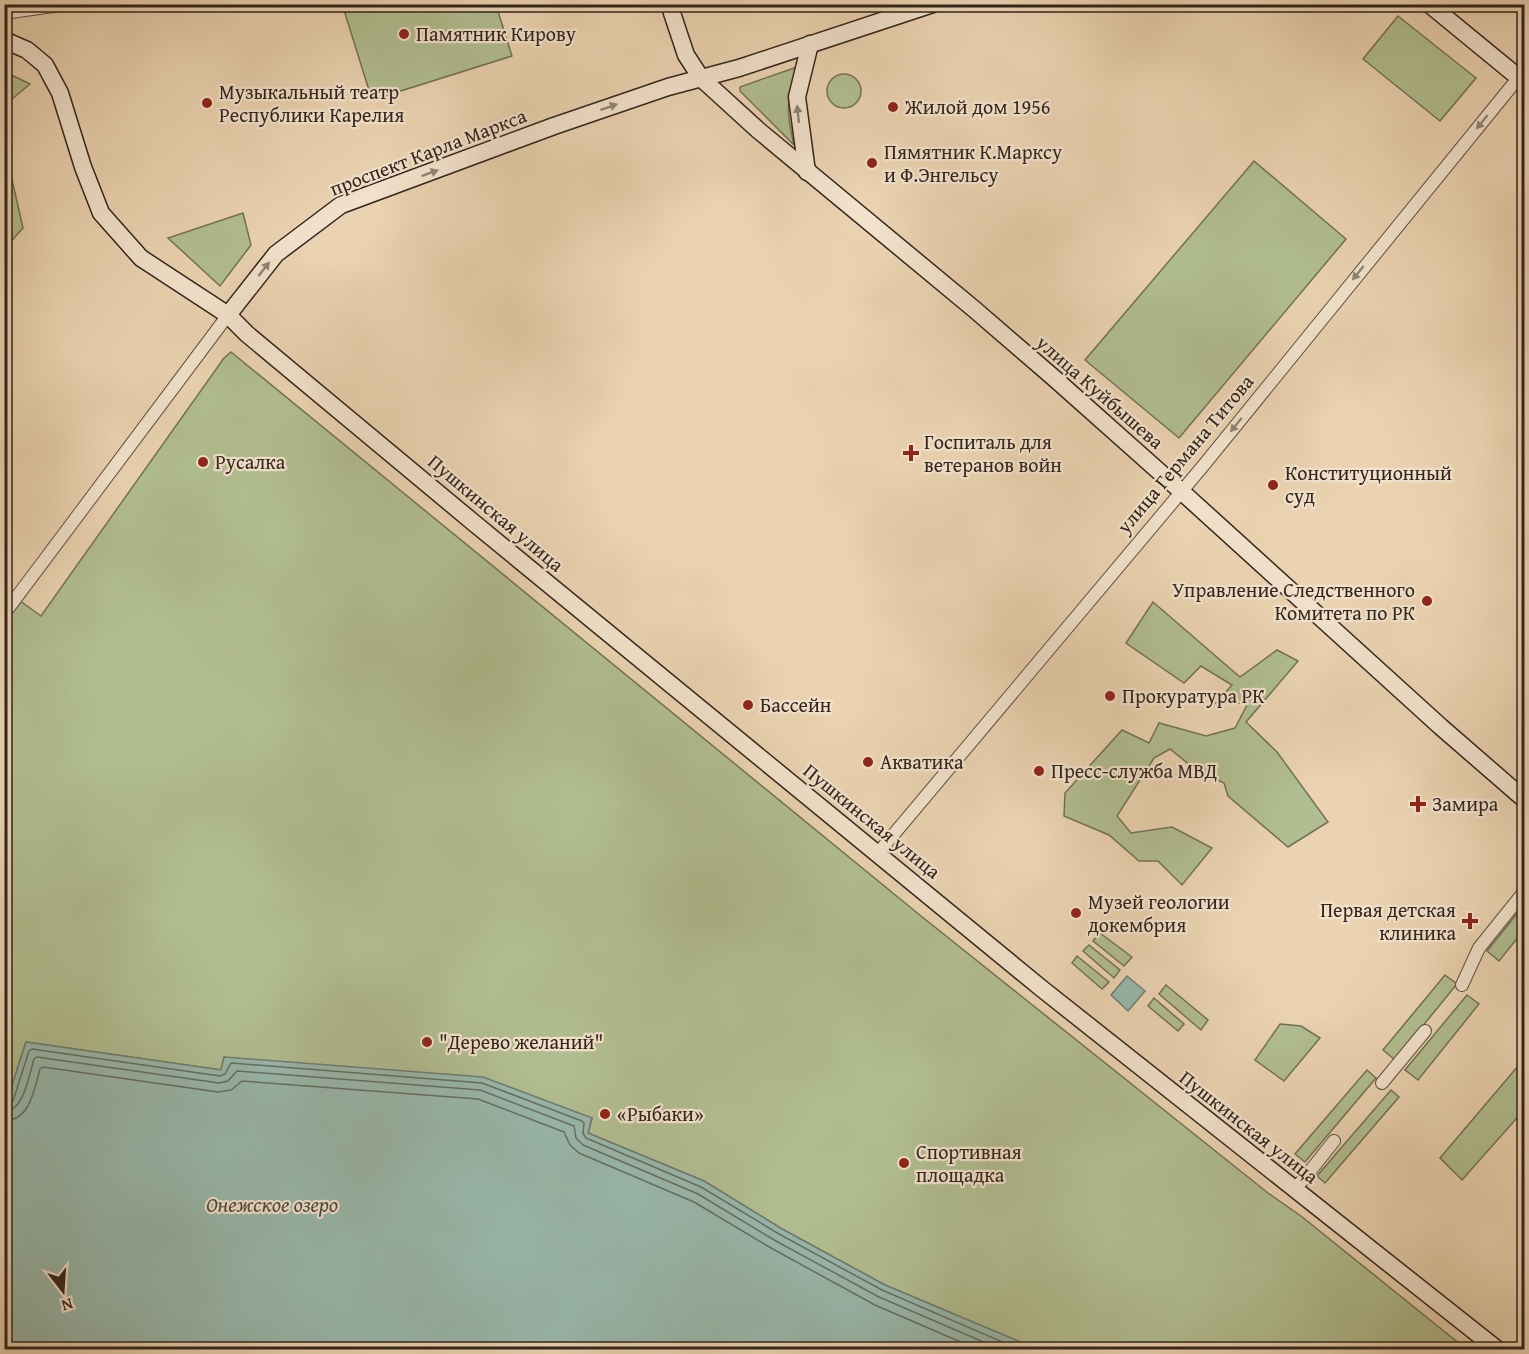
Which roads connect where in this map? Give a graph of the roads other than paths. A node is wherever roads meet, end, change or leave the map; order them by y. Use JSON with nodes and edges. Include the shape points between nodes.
{"nodes":[{"id":1,"x":67,"y":4,"type":"edge"},
{"id":2,"x":669,"y":4,"type":"edge"},
{"id":3,"x":933,"y":4,"type":"edge"},
{"id":4,"x":1429,"y":4,"type":"edge"},
{"id":5,"x":4,"y":12,"type":"edge"},
{"id":6,"x":4,"y":39,"type":"edge"},
{"id":7,"x":810,"y":44,"type":"junction"},
{"id":8,"x":701,"y":78,"type":"junction"},
{"id":9,"x":1521,"y":79,"type":"edge"},
{"id":10,"x":807,"y":172,"type":"junction"},
{"id":11,"x":228,"y":315,"type":"junction"},
{"id":12,"x":1181,"y":490,"type":"junction"},
{"id":13,"x":4,"y":614,"type":"edge"},
{"id":14,"x":1524,"y":799,"type":"edge"},
{"id":15,"x":878,"y":853,"type":"junction"},
{"id":16,"x":1524,"y":892,"type":"edge"},
{"id":17,"x":1462,"y":985,"type":"dead end"},
{"id":18,"x":1425,"y":1031,"type":"dead end"},
{"id":19,"x":1382,"y":1083,"type":"dead end"},
{"id":20,"x":1334,"y":1141,"type":"dead end"},
{"id":21,"x":1293,"y":1189,"type":"junction"},
{"id":22,"x":1498,"y":1350,"type":"edge"}],
"edges":[{"from":1,"to":5,"type":"street"},
{"from":2,"to":8,"type":"street","name":"улица Куйбышева","via":[[686,55]]},
{"from":3,"to":7,"type":"street","name":"проспект Карла Маркса"},
{"from":4,"to":9,"type":"street"},
{"from":6,"to":11,"type":"street","name":"Пушкинская улица","via":[[27,50],[45,65],[60,93],[101,213],[141,258]]},
{"from":7,"to":8,"type":"street","name":"проспект Карла Маркса"},
{"from":10,"to":7,"type":"street","one_way":true,"via":[[796,97]]},
{"from":8,"to":10,"type":"street","name":"улица Куйбышева"},
{"from":11,"to":8,"type":"street","name":"проспект Карла Маркса","one_way":true,"via":[[276,254],[341,205],[554,126]]},
{"from":9,"to":12,"type":"street","name":"улица Германа Титова","one_way":true},
{"from":10,"to":12,"type":"street","name":"улица Куйбышева","via":[[974,309]]},
{"from":11,"to":13,"type":"street","name":"проспект Карла Маркса"},
{"from":11,"to":15,"type":"street","name":"Пушкинская улица","via":[[465,516]]},
{"from":12,"to":14,"type":"street","name":"улица Куйбышева"},
{"from":12,"to":15,"type":"street","name":"улица Германа Титова"},
{"from":15,"to":21,"type":"street","name":"Пушкинская улица"},
{"from":16,"to":17,"type":"street","via":[[1479,948]]},
{"from":18,"to":19,"type":"street"},
{"from":20,"to":21,"type":"street"},
{"from":21,"to":22,"type":"street","name":"Пушкинская улица"}]}
